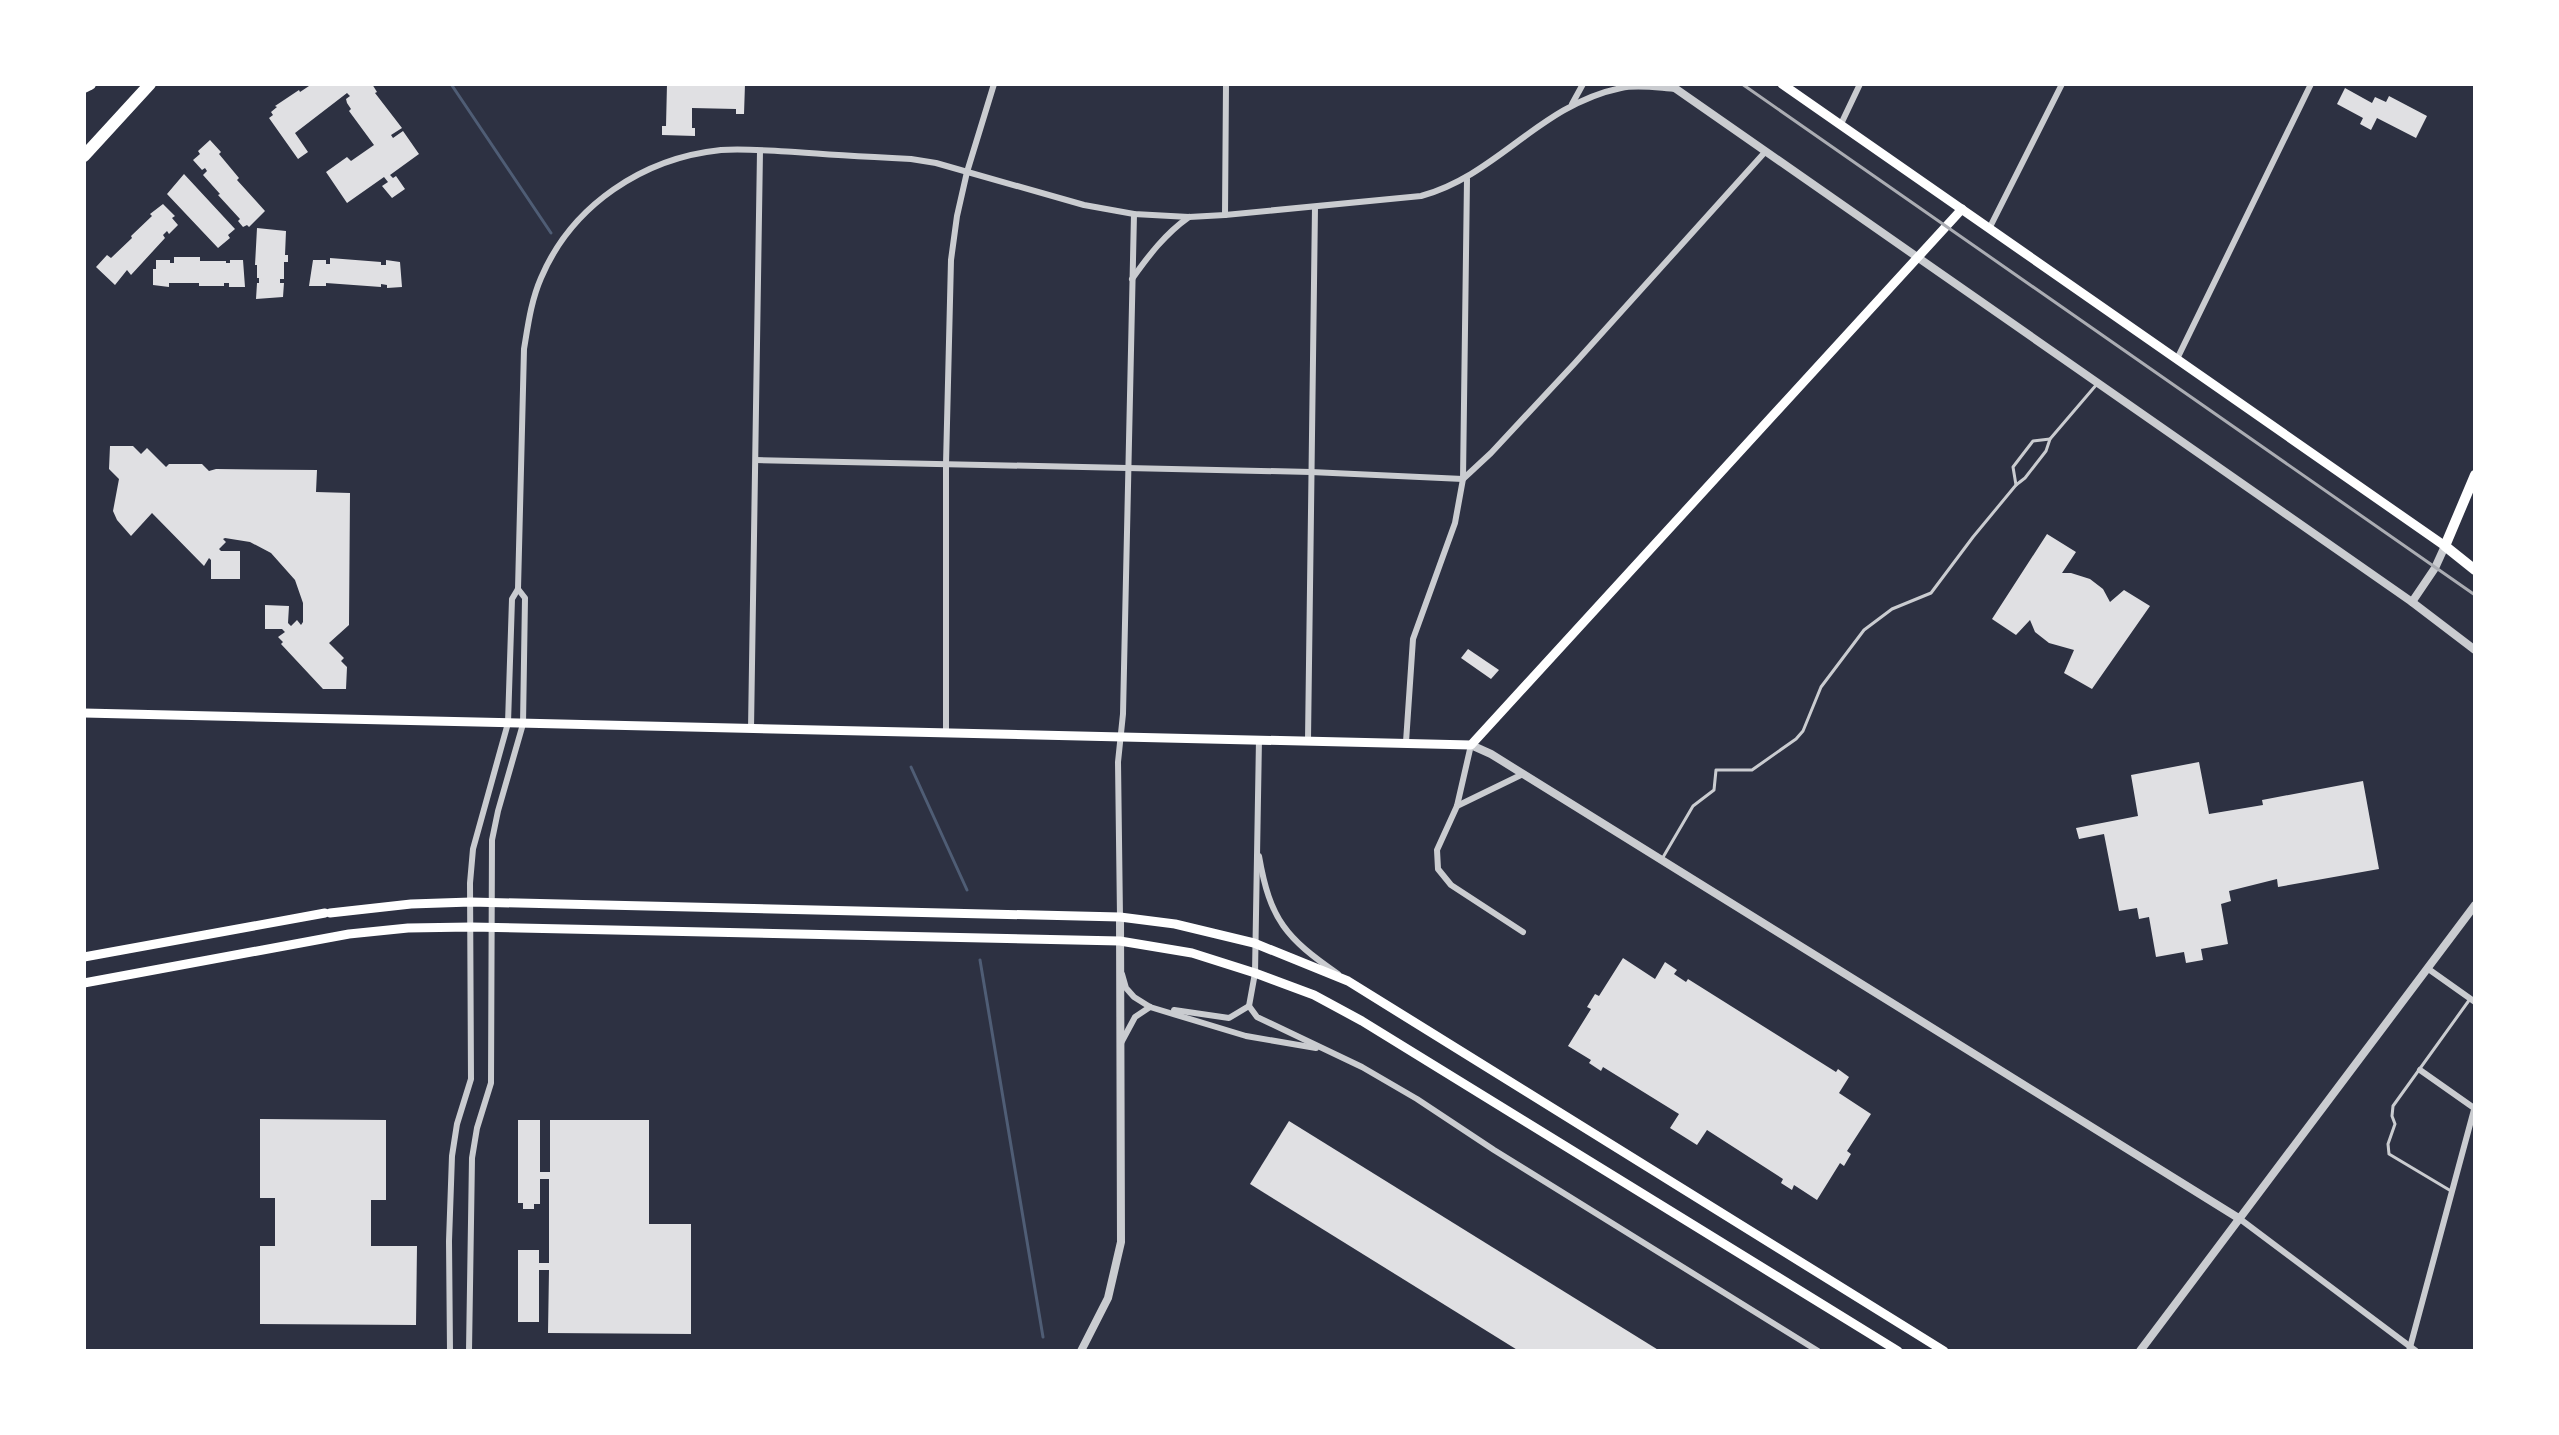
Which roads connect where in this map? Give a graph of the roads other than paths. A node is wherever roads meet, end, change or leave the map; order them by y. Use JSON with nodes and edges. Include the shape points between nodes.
{"nodes":[{"id":1,"x":90,"y":84,"type":"edge"},
{"id":2,"x":150,"y":84,"type":"edge"},
{"id":3,"x":994,"y":84,"type":"edge"},
{"id":4,"x":1226,"y":84,"type":"edge"},
{"id":5,"x":1583,"y":84,"type":"edge"},
{"id":6,"x":1660,"y":84,"type":"edge"},
{"id":7,"x":1782,"y":84,"type":"edge"},
{"id":8,"x":1860,"y":84,"type":"edge"},
{"id":9,"x":2062,"y":84,"type":"edge"},
{"id":10,"x":2311,"y":84,"type":"edge"},
{"id":11,"x":1673,"y":86,"type":"edge"},
{"id":12,"x":84,"y":87,"type":"edge"},
{"id":13,"x":1572,"y":104,"type":"junction"},
{"id":14,"x":1841,"y":124,"type":"junction"},
{"id":15,"x":760,"y":151,"type":"junction"},
{"id":16,"x":1765,"y":152,"type":"junction"},
{"id":17,"x":84,"y":156,"type":"edge"},
{"id":18,"x":967,"y":172,"type":"junction"},
{"id":19,"x":1467,"y":179,"type":"junction"},
{"id":20,"x":1315,"y":207,"type":"junction"},
{"id":21,"x":1962,"y":209,"type":"junction"},
{"id":22,"x":1134,"y":214,"type":"junction"},
{"id":23,"x":1225,"y":215,"type":"junction"},
{"id":24,"x":1189,"y":217,"type":"junction"},
{"id":25,"x":1990,"y":227,"type":"junction"},
{"id":26,"x":1918,"y":258,"type":"junction"},
{"id":27,"x":1132,"y":279,"type":"junction"},
{"id":28,"x":2177,"y":359,"type":"junction"},
{"id":29,"x":2097,"y":384,"type":"junction"},
{"id":30,"x":2050,"y":439,"type":"junction"},
{"id":31,"x":756,"y":460,"type":"junction"},
{"id":32,"x":946,"y":464,"type":"junction"},
{"id":33,"x":1129,"y":469,"type":"junction"},
{"id":34,"x":1311,"y":472,"type":"junction"},
{"id":35,"x":2475,"y":475,"type":"edge"},
{"id":36,"x":1463,"y":479,"type":"junction"},
{"id":37,"x":2016,"y":485,"type":"junction"},
{"id":38,"x":2445,"y":546,"type":"junction"},
{"id":39,"x":2475,"y":570,"type":"edge"},
{"id":40,"x":518,"y":589,"type":"junction"},
{"id":41,"x":2412,"y":602,"type":"junction"},
{"id":42,"x":2475,"y":650,"type":"edge"},
{"id":43,"x":84,"y":713,"type":"edge"},
{"id":44,"x":508,"y":723,"type":"junction"},
{"id":45,"x":523,"y":724,"type":"junction"},
{"id":46,"x":751,"y":729,"type":"junction"},
{"id":47,"x":946,"y":732,"type":"junction"},
{"id":48,"x":1120,"y":736,"type":"junction"},
{"id":49,"x":1259,"y":739,"type":"junction"},
{"id":50,"x":1308,"y":740,"type":"junction"},
{"id":51,"x":1406,"y":742,"type":"junction"},
{"id":52,"x":1471,"y":745,"type":"junction"},
{"id":53,"x":1523,"y":774,"type":"junction"},
{"id":54,"x":1457,"y":806,"type":"junction"},
{"id":55,"x":1256,"y":841,"type":"junction"},
{"id":56,"x":1662,"y":860,"type":"junction"},
{"id":57,"x":471,"y":902,"type":"junction"},
{"id":58,"x":491,"y":903,"type":"junction"},
{"id":59,"x":2475,"y":905,"type":"edge"},
{"id":60,"x":1120,"y":917,"type":"junction"},
{"id":61,"x":471,"y":927,"type":"junction"},
{"id":62,"x":492,"y":927,"type":"junction"},
{"id":63,"x":1523,"y":932,"type":"dead end"},
{"id":64,"x":1120,"y":941,"type":"junction"},
{"id":65,"x":1254,"y":943,"type":"junction"},
{"id":66,"x":84,"y":957,"type":"edge"},
{"id":67,"x":2427,"y":968,"type":"junction"},
{"id":68,"x":1120,"y":969,"type":"junction"},
{"id":69,"x":1255,"y":973,"type":"junction"},
{"id":70,"x":1348,"y":981,"type":"junction"},
{"id":71,"x":84,"y":983,"type":"edge"},
{"id":72,"x":2472,"y":1000,"type":"edge"},
{"id":73,"x":1249,"y":1006,"type":"junction"},
{"id":74,"x":1150,"y":1007,"type":"junction"},
{"id":75,"x":1121,"y":1044,"type":"junction"},
{"id":76,"x":1323,"y":1050,"type":"junction"},
{"id":77,"x":2420,"y":1070,"type":"junction"},
{"id":78,"x":2475,"y":1107,"type":"edge"},
{"id":79,"x":2451,"y":1191,"type":"junction"},
{"id":80,"x":2240,"y":1219,"type":"junction"},
{"id":81,"x":2412,"y":1350,"type":"edge"},
{"id":82,"x":450,"y":1351,"type":"edge"},
{"id":83,"x":469,"y":1351,"type":"edge"},
{"id":84,"x":1081,"y":1351,"type":"edge"},
{"id":85,"x":1818,"y":1351,"type":"edge"},
{"id":86,"x":1898,"y":1351,"type":"edge"},
{"id":87,"x":1944,"y":1351,"type":"edge"},
{"id":88,"x":2140,"y":1351,"type":"edge"}],
"edges":[{"from":1,"to":12,"type":"highway"},
{"from":2,"to":17,"type":"highway"},
{"from":3,"to":18,"type":"street"},
{"from":4,"to":23,"type":"street"},
{"from":5,"to":13,"type":"street"},
{"from":6,"to":11,"type":"street"},
{"from":7,"to":14,"type":"main road"},
{"from":8,"to":14,"type":"street"},
{"from":9,"to":25,"type":"street"},
{"from":10,"to":28,"type":"street"},
{"from":11,"to":13,"type":"street","via":[[1623,87]]},
{"from":11,"to":16,"type":"street"},
{"from":13,"to":19,"type":"street"},
{"from":14,"to":21,"type":"main road"},
{"from":15,"to":18,"type":"street","via":[[911,159]]},
{"from":15,"to":31,"type":"street"},
{"from":15,"to":40,"type":"street","via":[[692,154],[640,173],[602,197],[558,246],[533,301],[524,349]]},
{"from":16,"to":26,"type":"street"},
{"from":16,"to":36,"type":"street"},
{"from":18,"to":22,"type":"street"},
{"from":18,"to":32,"type":"street","via":[[951,260]]},
{"from":19,"to":20,"type":"street","via":[[1421,196]]},
{"from":19,"to":36,"type":"street"},
{"from":20,"to":23,"type":"street"},
{"from":20,"to":34,"type":"street"},
{"from":21,"to":25,"type":"main road"},
{"from":21,"to":26,"type":"main road"},
{"from":22,"to":24,"type":"street"},
{"from":22,"to":27,"type":"street"},
{"from":23,"to":24,"type":"street"},
{"from":24,"to":27,"type":"street","via":[[1171,229]]},
{"from":25,"to":28,"type":"main road"},
{"from":26,"to":29,"type":"street"},
{"from":26,"to":52,"type":"main road"},
{"from":27,"to":33,"type":"street"},
{"from":28,"to":38,"type":"main road"},
{"from":29,"to":30,"type":"lane"},
{"from":29,"to":41,"type":"street"},
{"from":30,"to":37,"type":"lane"},
{"from":30,"to":37,"type":"lane","via":[[2033,441],[2013,467]]},
{"from":31,"to":32,"type":"street"},
{"from":31,"to":46,"type":"street"},
{"from":32,"to":33,"type":"street"},
{"from":32,"to":47,"type":"street"},
{"from":33,"to":34,"type":"street"},
{"from":33,"to":48,"type":"street"},
{"from":34,"to":36,"type":"street"},
{"from":34,"to":50,"type":"street"},
{"from":35,"to":38,"type":"main road"},
{"from":36,"to":51,"type":"street","via":[[1455,523],[1413,639]]},
{"from":37,"to":56,"type":"lane","via":[[1931,593],[1892,609],[1864,630],[1821,687],[1796,739],[1752,770],[1716,770],[1714,790],[1693,806]]},
{"from":38,"to":39,"type":"main road"},
{"from":38,"to":41,"type":"street"},
{"from":40,"to":44,"type":"street","via":[[512,599]]},
{"from":40,"to":45,"type":"street","via":[[525,598]]},
{"from":41,"to":42,"type":"street"},
{"from":43,"to":44,"type":"main road"},
{"from":44,"to":45,"type":"main road"},
{"from":44,"to":57,"type":"street","via":[[473,849]]},
{"from":45,"to":46,"type":"main road"},
{"from":45,"to":58,"type":"street","via":[[492,840]]},
{"from":46,"to":47,"type":"main road"},
{"from":47,"to":48,"type":"main road"},
{"from":48,"to":49,"type":"main road"},
{"from":48,"to":60,"type":"street"},
{"from":49,"to":50,"type":"main road"},
{"from":49,"to":55,"type":"street"},
{"from":50,"to":51,"type":"main road"},
{"from":51,"to":52,"type":"main road"},
{"from":52,"to":53,"type":"street"},
{"from":52,"to":54,"type":"street"},
{"from":53,"to":54,"type":"street"},
{"from":53,"to":56,"type":"street"},
{"from":54,"to":63,"type":"street","via":[[1437,850],[1438,869],[1451,885]]},
{"from":55,"to":65,"type":"street"},
{"from":55,"to":70,"type":"street","via":[[1264,888],[1280,922],[1304,950]]},
{"from":56,"to":80,"type":"street"},
{"from":57,"to":58,"type":"main road"},
{"from":57,"to":61,"type":"street"},
{"from":57,"to":66,"type":"main road","via":[[328,913]]},
{"from":58,"to":60,"type":"main road"},
{"from":58,"to":62,"type":"street"},
{"from":59,"to":67,"type":"street"},
{"from":60,"to":64,"type":"street"},
{"from":60,"to":65,"type":"main road"},
{"from":61,"to":62,"type":"main road"},
{"from":61,"to":71,"type":"main road","via":[[349,934]]},
{"from":61,"to":82,"type":"street","via":[[471,1079],[452,1156]]},
{"from":62,"to":64,"type":"main road"},
{"from":62,"to":83,"type":"street","via":[[491,1083],[472,1158]]},
{"from":64,"to":68,"type":"street"},
{"from":64,"to":69,"type":"main road","via":[[1192,953]]},
{"from":65,"to":69,"type":"street"},
{"from":65,"to":70,"type":"main road"},
{"from":67,"to":72,"type":"street"},
{"from":67,"to":80,"type":"street"},
{"from":68,"to":74,"type":"street","via":[[1126,988]]},
{"from":68,"to":75,"type":"street"},
{"from":69,"to":73,"type":"street"},
{"from":69,"to":86,"type":"main road","via":[[1314,995],[1362,1021]]},
{"from":70,"to":87,"type":"main road"},
{"from":72,"to":77,"type":"lane"},
{"from":73,"to":74,"type":"street","via":[[1229,1018]]},
{"from":73,"to":76,"type":"street","via":[[1257,1017]]},
{"from":74,"to":75,"type":"street","via":[[1135,1017]]},
{"from":74,"to":76,"type":"street","via":[[1246,1036]]},
{"from":75,"to":84,"type":"street","via":[[1121,1242],[1113,1284]]},
{"from":76,"to":85,"type":"street","via":[[1417,1099]]},
{"from":77,"to":78,"type":"street"},
{"from":77,"to":79,"type":"lane","via":[[2393,1106],[2388,1151]]},
{"from":78,"to":79,"type":"street"},
{"from":79,"to":81,"type":"street"},
{"from":80,"to":81,"type":"street"},
{"from":80,"to":88,"type":"street"}]}
